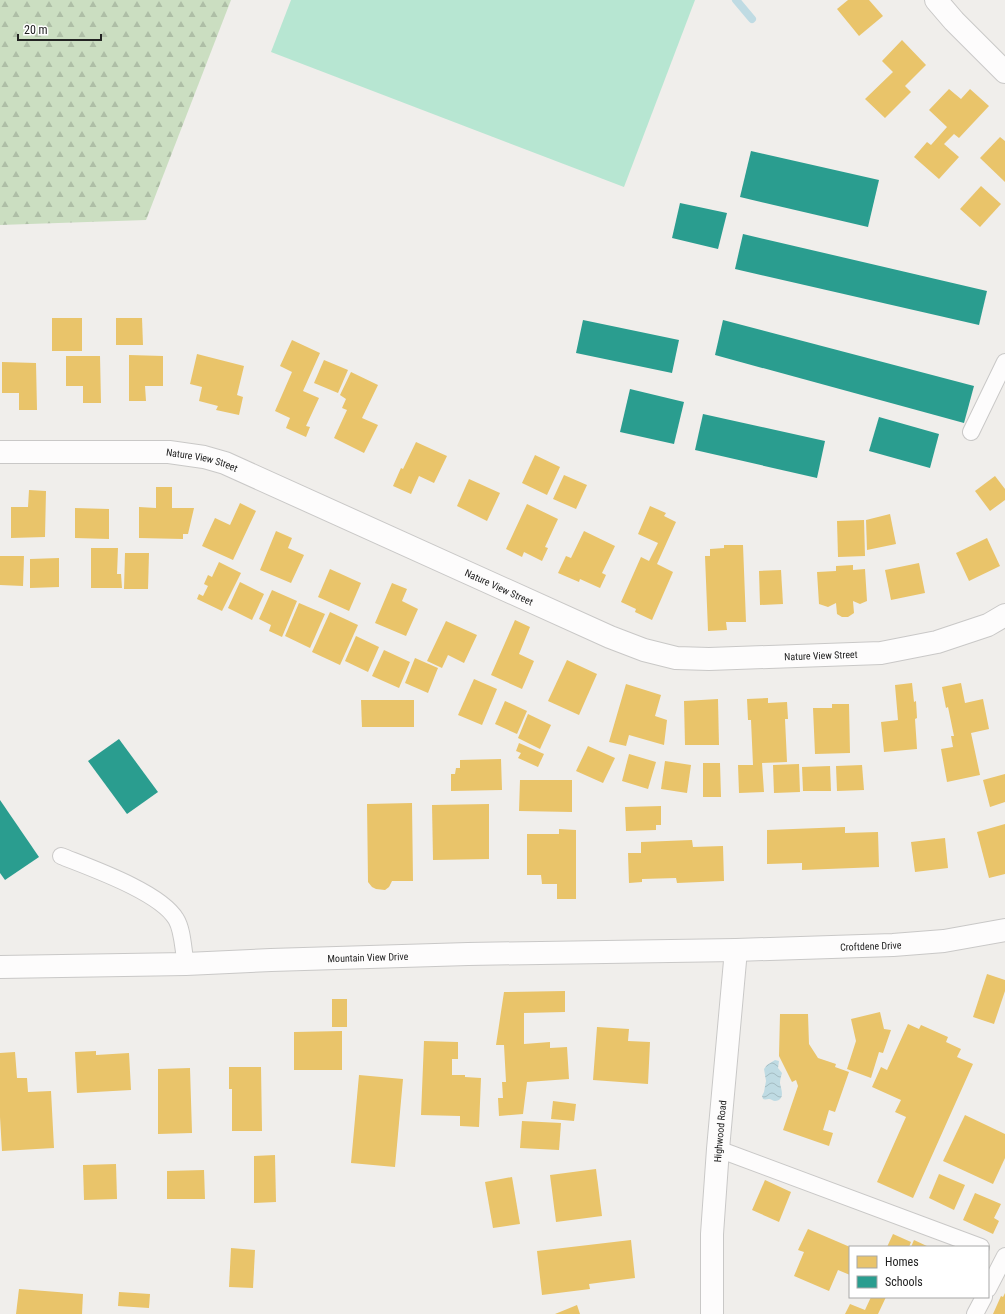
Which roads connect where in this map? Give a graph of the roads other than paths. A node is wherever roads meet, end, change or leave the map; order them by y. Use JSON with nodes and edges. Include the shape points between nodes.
{"nodes":[{"id":1,"x":936,"y":0,"type":"edge"},
{"id":2,"x":1005,"y":72,"type":"edge"},
{"id":3,"x":1005,"y":362,"type":"edge"},
{"id":4,"x":971,"y":432,"type":"dead end"},
{"id":5,"x":0,"y":452,"type":"edge"},
{"id":6,"x":1005,"y":615,"type":"edge"},
{"id":7,"x":61,"y":856,"type":"dead end"},
{"id":8,"x":1005,"y":930,"type":"edge"},
{"id":9,"x":736,"y":950,"type":"junction"},
{"id":10,"x":186,"y":964,"type":"junction"},
{"id":11,"x":0,"y":967,"type":"edge"},
{"id":12,"x":718,"y":1149,"type":"junction"},
{"id":13,"x":978,"y":1246,"type":"edge"},
{"id":14,"x":989,"y":1250,"type":"edge"},
{"id":15,"x":1005,"y":1256,"type":"edge"},
{"id":16,"x":989,"y":1287,"type":"edge"},
{"id":17,"x":983,"y":1298,"type":"edge"},
{"id":18,"x":712,"y":1314,"type":"edge"},
{"id":19,"x":975,"y":1314,"type":"edge"}],
"edges":[{"from":1,"to":2,"type":"street"},
{"from":3,"to":4,"type":"lane"},
{"from":5,"to":6,"type":"street","name":"Nature View Street","via":[[169,452],[225,463],[610,637],[644,650],[676,658],[881,653],[936,642],[988,625]]},
{"from":7,"to":10,"type":"lane","via":[[142,890],[166,907],[180,926]]},
{"from":8,"to":9,"type":"street","name":"Croftdene Drive","via":[[944,941]]},
{"from":9,"to":10,"type":"street","name":"Mountain View Drive","via":[[444,955]]},
{"from":9,"to":12,"type":"street","name":"Highwood Road"},
{"from":10,"to":11,"type":"street","name":"Mountain View Drive"},
{"from":12,"to":13,"type":"lane"},
{"from":12,"to":18,"type":"street","name":"Highwood Road","via":[[712,1234]]},
{"from":14,"to":15,"type":"lane"},
{"from":15,"to":16,"type":"lane"},
{"from":17,"to":19,"type":"lane"}]}
